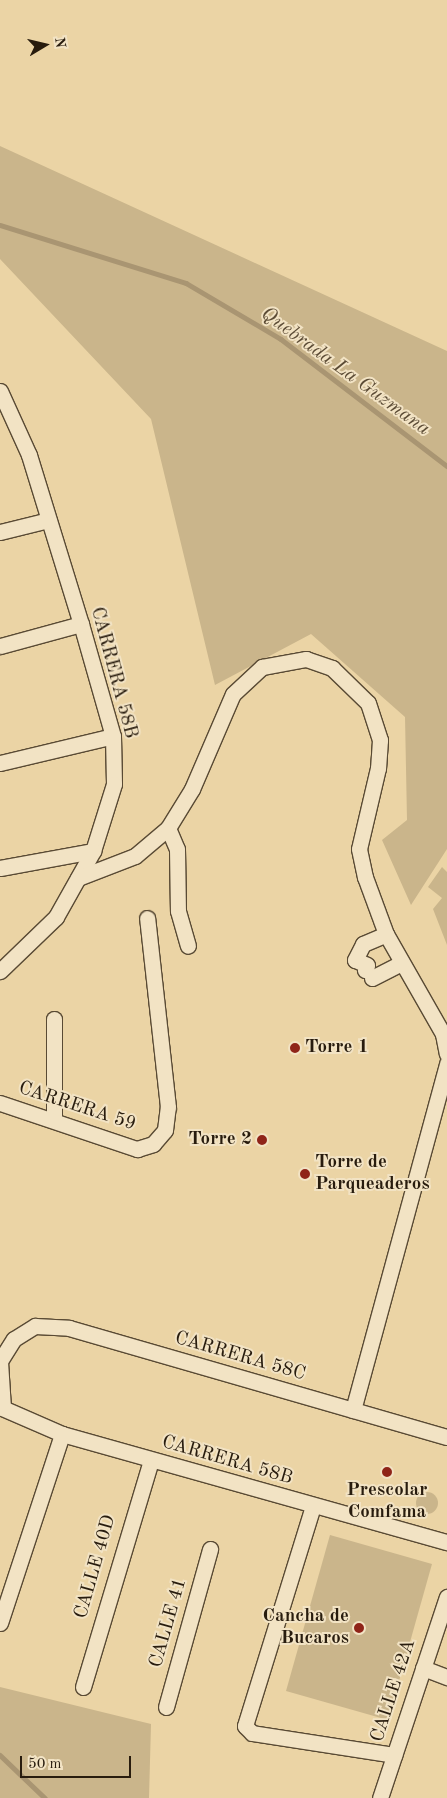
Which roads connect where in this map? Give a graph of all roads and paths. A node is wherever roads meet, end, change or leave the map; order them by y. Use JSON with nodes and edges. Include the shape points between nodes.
{"nodes":[{"id":1,"x":0,"y":391,"type":"edge"},
{"id":2,"x":7,"y":420,"type":"edge"},
{"id":3,"x":49,"y":520,"type":"junction"},
{"id":4,"x":0,"y":532,"type":"edge"},
{"id":5,"x":81,"y":624,"type":"junction"},
{"id":6,"x":0,"y":646,"type":"edge"},
{"id":7,"x":113,"y":736,"type":"junction"},
{"id":8,"x":0,"y":763,"type":"edge"},
{"id":9,"x":168,"y":828,"type":"junction"},
{"id":10,"x":93,"y":851,"type":"junction"},
{"id":11,"x":0,"y":868,"type":"edge"},
{"id":12,"x":78,"y":878,"type":"junction"},
{"id":13,"x":147,"y":918,"type":"dead end"},
{"id":14,"x":386,"y":934,"type":"junction"},
{"id":15,"x":188,"y":946,"type":"dead end"},
{"id":16,"x":401,"y":963,"type":"junction"},
{"id":17,"x":0,"y":971,"type":"edge"},
{"id":18,"x":54,"y":1019,"type":"dead end"},
{"id":19,"x":447,"y":1054,"type":"edge"},
{"id":20,"x":447,"y":1063,"type":"edge"},
{"id":21,"x":0,"y":1103,"type":"edge"},
{"id":22,"x":54,"y":1120,"type":"junction"},
{"id":23,"x":0,"y":1361,"type":"edge"},
{"id":24,"x":2,"y":1408,"type":"edge"},
{"id":25,"x":353,"y":1410,"type":"junction"},
{"id":26,"x":62,"y":1434,"type":"junction"},
{"id":27,"x":447,"y":1437,"type":"edge"},
{"id":28,"x":151,"y":1460,"type":"junction"},
{"id":29,"x":313,"y":1506,"type":"junction"},
{"id":30,"x":447,"y":1542,"type":"edge"},
{"id":31,"x":210,"y":1549,"type":"dead end"},
{"id":32,"x":447,"y":1597,"type":"edge"},
{"id":33,"x":0,"y":1623,"type":"edge"},
{"id":34,"x":423,"y":1668,"type":"junction"},
{"id":35,"x":447,"y":1677,"type":"edge"},
{"id":36,"x":82,"y":1687,"type":"dead end"},
{"id":37,"x":166,"y":1707,"type":"dead end"},
{"id":38,"x":394,"y":1755,"type":"junction"},
{"id":39,"x":380,"y":1798,"type":"edge"}],
"edges":[{"from":1,"to":2,"type":"street","name":"CARRERA 58B"},
{"from":2,"to":3,"type":"street","name":"CARRERA 58B"},
{"from":3,"to":4,"type":"street"},
{"from":3,"to":5,"type":"street","name":"CARRERA 58B"},
{"from":5,"to":6,"type":"street"},
{"from":5,"to":7,"type":"street","name":"CARRERA 58B"},
{"from":7,"to":8,"type":"street"},
{"from":7,"to":10,"type":"street","name":"CARRERA 58B","via":[[114,784]]},
{"from":9,"to":12,"type":"street","via":[[135,856]]},
{"from":9,"to":14,"type":"street","via":[[192,789],[233,694],[262,667],[306,659],[332,668],[368,703],[380,740],[378,768],[359,849]]},
{"from":9,"to":15,"type":"street","via":[[177,849],[178,911]]},
{"from":10,"to":11,"type":"street"},
{"from":10,"to":12,"type":"street","name":"CARRERA 58B"},
{"from":12,"to":17,"type":"street","name":"CARRERA 58B","via":[[56,918]]},
{"from":13,"to":22,"type":"street","name":"CARRERA 59","via":[[168,1107],[165,1130],[153,1144],[137,1149]]},
{"from":14,"to":16,"type":"street"},
{"from":14,"to":16,"type":"street","via":[[363,944],[355,960],[367,965],[369,974]]},
{"from":16,"to":19,"type":"street","via":[[443,1034]]},
{"from":18,"to":22,"type":"street"},
{"from":20,"to":25,"type":"street"},
{"from":21,"to":22,"type":"street","name":"CARRERA 59"},
{"from":23,"to":24,"type":"street"},
{"from":23,"to":25,"type":"street","name":"CARRERA 58C","via":[[22,1332],[35,1326],[69,1328]]},
{"from":24,"to":26,"type":"street","name":"CARRERA 58B"},
{"from":25,"to":27,"type":"street","name":"CARRERA 58C"},
{"from":26,"to":28,"type":"street","name":"CARRERA 58B"},
{"from":26,"to":33,"type":"street"},
{"from":28,"to":29,"type":"street","name":"CARRERA 58B"},
{"from":28,"to":36,"type":"street","name":"CALLE 40D"},
{"from":29,"to":30,"type":"street","name":"CARRERA 58B"},
{"from":29,"to":38,"type":"street","via":[[245,1726],[252,1733]]},
{"from":31,"to":37,"type":"street","name":"CALLE 41"},
{"from":32,"to":34,"type":"street","name":"CALLE 42A"},
{"from":34,"to":35,"type":"street"},
{"from":34,"to":38,"type":"street","name":"CALLE 42A"},
{"from":38,"to":39,"type":"street","name":"CALLE 42A"}]}
